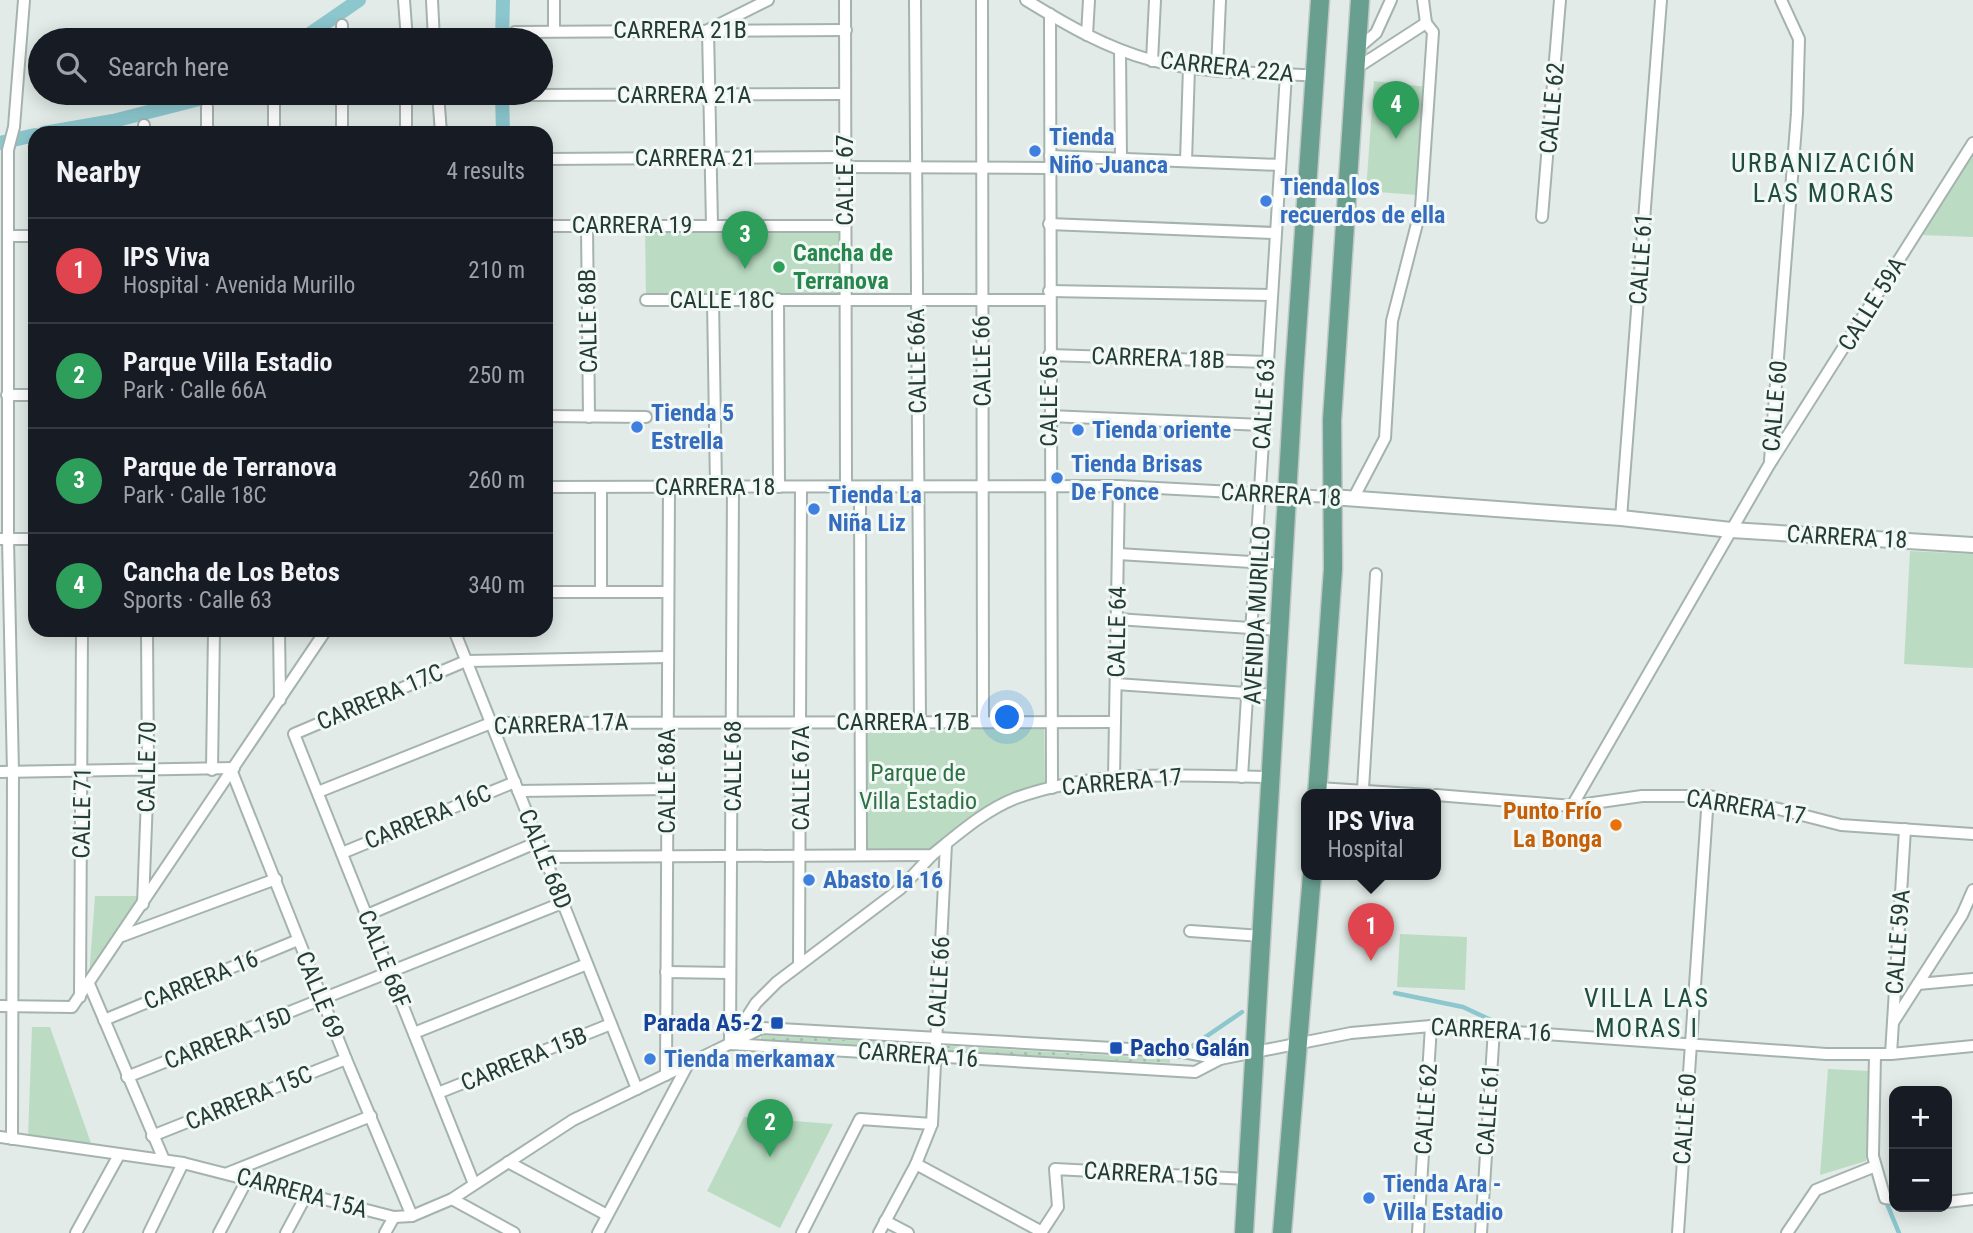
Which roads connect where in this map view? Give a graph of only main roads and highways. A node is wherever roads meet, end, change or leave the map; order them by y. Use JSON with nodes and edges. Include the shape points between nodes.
{"nodes":[{"id":1,"x":1320,"y":0,"type":"edge"},
{"id":2,"x":1360,"y":0,"type":"edge"},
{"id":3,"x":1318,"y":789,"type":"edge"},
{"id":4,"x":1312,"y":880,"type":"edge"},
{"id":5,"x":1244,"y":1233,"type":"edge"},
{"id":6,"x":1282,"y":1233,"type":"edge"}],
"edges":[{"from":1,"to":5,"type":"main road","name":"AVENIDA MURILLO"},
{"from":2,"to":3,"type":"main road","via":[[1332,410],[1333,569]]},
{"from":4,"to":6,"type":"main road"}]}
